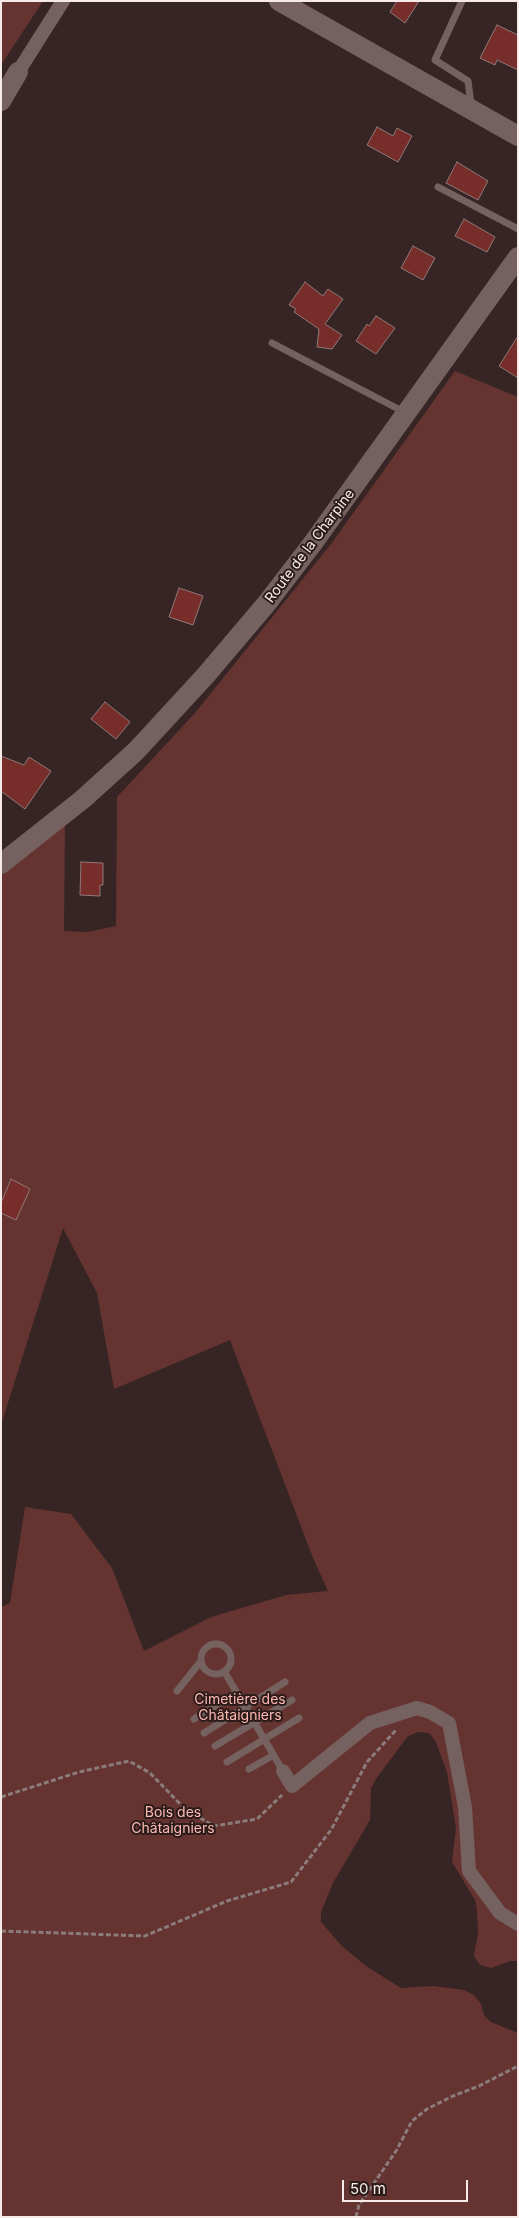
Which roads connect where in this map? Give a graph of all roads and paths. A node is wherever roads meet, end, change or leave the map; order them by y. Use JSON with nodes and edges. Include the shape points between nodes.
{"nodes":[{"id":1,"x":63,"y":1,"type":"edge"},
{"id":2,"x":279,"y":1,"type":"edge"},
{"id":3,"x":462,"y":1,"type":"edge"},
{"id":4,"x":18,"y":72,"type":"joint"},
{"id":5,"x":1,"y":101,"type":"edge"},
{"id":6,"x":471,"y":110,"type":"junction"},
{"id":7,"x":518,"y":136,"type":"edge"},
{"id":8,"x":438,"y":188,"type":"dead end"},
{"id":9,"x":518,"y":229,"type":"edge"},
{"id":10,"x":518,"y":257,"type":"edge"},
{"id":11,"x":272,"y":343,"type":"dead end"},
{"id":12,"x":407,"y":414,"type":"junction"},
{"id":13,"x":1,"y":864,"type":"edge"},
{"id":14,"x":201,"y":1661,"type":"junction"},
{"id":15,"x":224,"y":1671,"type":"junction"},
{"id":16,"x":285,"y":1682,"type":"dead end"},
{"id":17,"x":177,"y":1691,"type":"dead end"},
{"id":18,"x":236,"y":1693,"type":"junction"},
{"id":19,"x":292,"y":1700,"type":"dead end"},
{"id":20,"x":244,"y":1707,"type":"junction"},
{"id":21,"x":300,"y":1718,"type":"dead end"},
{"id":22,"x":194,"y":1719,"type":"dead end"},
{"id":23,"x":253,"y":1723,"type":"junction"},
{"id":24,"x":398,"y":1728,"type":"dead end"},
{"id":25,"x":204,"y":1733,"type":"dead end"},
{"id":26,"x":263,"y":1740,"type":"junction"},
{"id":27,"x":215,"y":1746,"type":"dead end"},
{"id":28,"x":272,"y":1756,"type":"junction"},
{"id":29,"x":227,"y":1762,"type":"dead end"},
{"id":30,"x":249,"y":1769,"type":"dead end"},
{"id":31,"x":283,"y":1771,"type":"joint"},
{"id":32,"x":292,"y":1786,"type":"junction"},
{"id":33,"x":1,"y":1797,"type":"edge"},
{"id":34,"x":518,"y":1924,"type":"edge"},
{"id":35,"x":1,"y":1931,"type":"edge"},
{"id":36,"x":518,"y":2066,"type":"edge"},
{"id":37,"x":356,"y":2217,"type":"edge"}],
"edges":[{"from":1,"to":4,"type":"street"},
{"from":2,"to":6,"type":"main road"},
{"from":3,"to":6,"type":"lane","via":[[435,60],[468,82]]},
{"from":4,"to":5,"type":"main road"},
{"from":6,"to":7,"type":"main road"},
{"from":8,"to":9,"type":"lane"},
{"from":10,"to":12,"type":"main road","name":"Route de la Charpine"},
{"from":11,"to":12,"type":"lane"},
{"from":12,"to":13,"type":"main road","name":"Route de la Charpine","via":[[284,581],[200,682],[136,751]]},
{"from":14,"to":15,"type":"lane","via":[[203,1667],[212,1673]]},
{"from":14,"to":15,"type":"lane","via":[[208,1646],[224,1646],[230,1662]]},
{"from":14,"to":17,"type":"lane"},
{"from":15,"to":18,"type":"lane"},
{"from":16,"to":20,"type":"lane"},
{"from":18,"to":20,"type":"lane"},
{"from":18,"to":22,"type":"lane"},
{"from":19,"to":23,"type":"lane"},
{"from":20,"to":23,"type":"lane"},
{"from":20,"to":25,"type":"lane"},
{"from":21,"to":26,"type":"lane"},
{"from":23,"to":26,"type":"lane"},
{"from":23,"to":27,"type":"lane"},
{"from":24,"to":35,"type":"path","via":[[367,1762],[331,1830],[292,1882],[227,1901],[145,1936]]},
{"from":26,"to":28,"type":"lane"},
{"from":26,"to":29,"type":"lane"},
{"from":28,"to":30,"type":"lane"},
{"from":28,"to":31,"type":"lane"},
{"from":31,"to":32,"type":"street"},
{"from":32,"to":33,"type":"path","via":[[257,1819],[214,1826],[185,1809],[150,1773],[129,1761],[80,1772]]},
{"from":32,"to":34,"type":"street","via":[[370,1723],[417,1708],[430,1712],[449,1724],[465,1808],[469,1871],[500,1913]]},
{"from":36,"to":37,"type":"path","via":[[452,2096],[412,2121],[359,2205]]}]}
